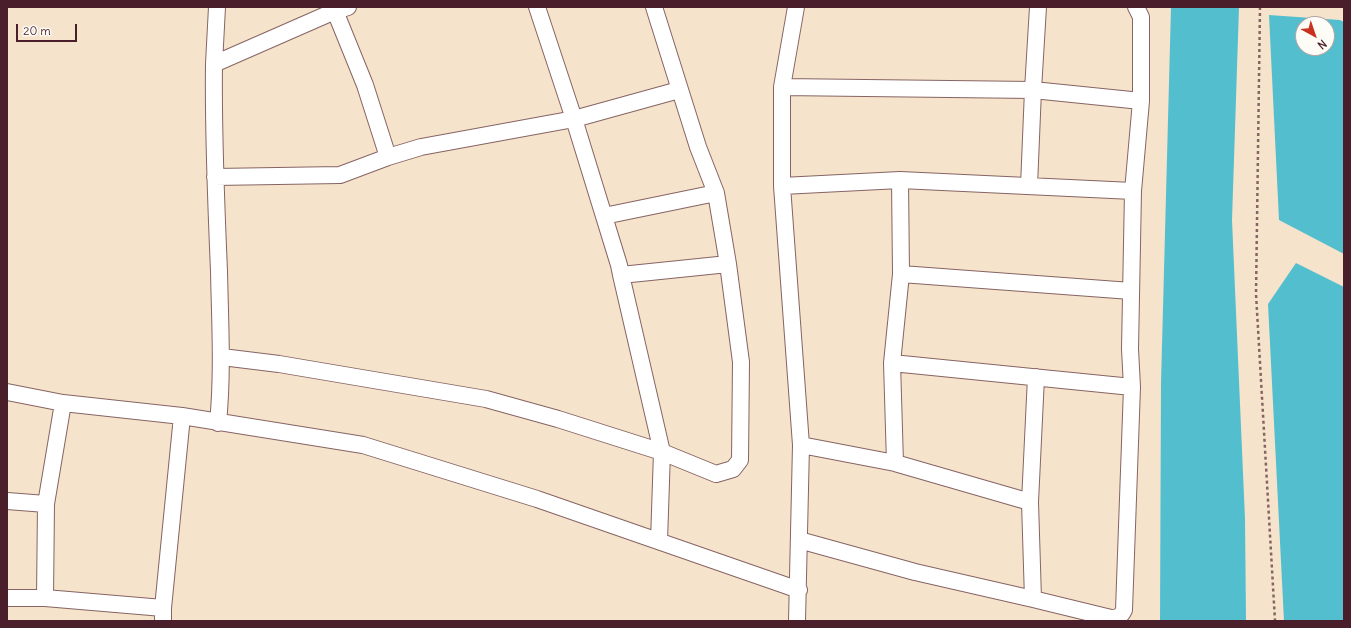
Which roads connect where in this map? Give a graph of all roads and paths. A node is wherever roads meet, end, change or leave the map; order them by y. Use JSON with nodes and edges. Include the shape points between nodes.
{"nodes":[{"id":1,"x":217,"y":7,"type":"edge"},
{"id":2,"x":537,"y":7,"type":"edge"},
{"id":3,"x":654,"y":7,"type":"edge"},
{"id":4,"x":796,"y":7,"type":"edge"},
{"id":5,"x":1038,"y":7,"type":"edge"},
{"id":6,"x":1136,"y":7,"type":"edge"},
{"id":7,"x":1260,"y":7,"type":"edge"},
{"id":8,"x":341,"y":9,"type":"edge"},
{"id":9,"x":214,"y":64,"type":"junction"},
{"id":10,"x":782,"y":87,"type":"junction"},
{"id":11,"x":679,"y":90,"type":"junction"},
{"id":12,"x":1033,"y":90,"type":"junction"},
{"id":13,"x":1141,"y":101,"type":"junction"},
{"id":14,"x":574,"y":119,"type":"junction"},
{"id":15,"x":388,"y":157,"type":"junction"},
{"id":16,"x":215,"y":177,"type":"junction"},
{"id":17,"x":900,"y":180,"type":"junction"},
{"id":18,"x":782,"y":186,"type":"junction"},
{"id":19,"x":1029,"y":186,"type":"junction"},
{"id":20,"x":1133,"y":191,"type":"junction"},
{"id":21,"x":716,"y":193,"type":"junction"},
{"id":22,"x":604,"y":216,"type":"junction"},
{"id":23,"x":728,"y":264,"type":"junction"},
{"id":24,"x":901,"y":274,"type":"junction"},
{"id":25,"x":620,"y":275,"type":"junction"},
{"id":26,"x":1132,"y":292,"type":"junction"},
{"id":27,"x":222,"y":357,"type":"junction"},
{"id":28,"x":892,"y":363,"type":"junction"},
{"id":29,"x":1036,"y":377,"type":"junction"},
{"id":30,"x":1132,"y":387,"type":"junction"},
{"id":31,"x":7,"y":392,"type":"edge"},
{"id":32,"x":63,"y":404,"type":"junction"},
{"id":33,"x":182,"y":416,"type":"junction"},
{"id":34,"x":218,"y":423,"type":"junction"},
{"id":35,"x":801,"y":445,"type":"junction"},
{"id":36,"x":662,"y":452,"type":"junction"},
{"id":37,"x":895,"y":463,"type":"junction"},
{"id":38,"x":7,"y":501,"type":"edge"},
{"id":39,"x":1030,"y":502,"type":"junction"},
{"id":40,"x":46,"y":504,"type":"junction"},
{"id":41,"x":800,"y":540,"type":"junction"},
{"id":42,"x":659,"y":541,"type":"junction"},
{"id":43,"x":799,"y":578,"type":"junction"},
{"id":44,"x":7,"y":598,"type":"edge"},
{"id":45,"x":45,"y":598,"type":"junction"},
{"id":46,"x":1033,"y":599,"type":"junction"},
{"id":47,"x":163,"y":615,"type":"edge"},
{"id":48,"x":797,"y":621,"type":"edge"},
{"id":49,"x":1275,"y":621,"type":"edge"}],
"edges":[{"from":1,"to":9,"type":"street"},
{"from":2,"to":14,"type":"street"},
{"from":3,"to":11,"type":"street"},
{"from":4,"to":10,"type":"street"},
{"from":5,"to":12,"type":"street"},
{"from":6,"to":13,"type":"street","via":[[1141,17]]},
{"from":7,"to":49,"type":"path","via":[[1256,294]]},
{"from":8,"to":9,"type":"street"},
{"from":8,"to":15,"type":"street"},
{"from":9,"to":16,"type":"street"},
{"from":10,"to":12,"type":"street"},
{"from":10,"to":18,"type":"street"},
{"from":11,"to":14,"type":"street"},
{"from":11,"to":21,"type":"street"},
{"from":12,"to":13,"type":"street"},
{"from":12,"to":19,"type":"street"},
{"from":13,"to":20,"type":"street"},
{"from":14,"to":15,"type":"street","via":[[421,147]]},
{"from":14,"to":22,"type":"street"},
{"from":15,"to":16,"type":"street","via":[[340,175]]},
{"from":16,"to":27,"type":"street"},
{"from":17,"to":18,"type":"street"},
{"from":17,"to":19,"type":"street"},
{"from":17,"to":24,"type":"street"},
{"from":18,"to":35,"type":"street"},
{"from":19,"to":20,"type":"street"},
{"from":20,"to":26,"type":"street"},
{"from":21,"to":22,"type":"street"},
{"from":21,"to":23,"type":"street"},
{"from":22,"to":25,"type":"street"},
{"from":23,"to":25,"type":"street"},
{"from":23,"to":36,"type":"street","via":[[741,362],[740,460],[733,469],[716,474]]},
{"from":24,"to":26,"type":"street"},
{"from":24,"to":28,"type":"street"},
{"from":25,"to":36,"type":"street"},
{"from":26,"to":30,"type":"street"},
{"from":27,"to":34,"type":"street"},
{"from":27,"to":36,"type":"street","via":[[486,399]]},
{"from":28,"to":29,"type":"street"},
{"from":28,"to":37,"type":"street"},
{"from":29,"to":30,"type":"street"},
{"from":29,"to":39,"type":"street"},
{"from":30,"to":46,"type":"street","via":[[1122,616],[1111,618]]},
{"from":31,"to":32,"type":"street"},
{"from":32,"to":33,"type":"street"},
{"from":32,"to":40,"type":"street"},
{"from":33,"to":34,"type":"street"},
{"from":33,"to":47,"type":"street"},
{"from":34,"to":42,"type":"street","via":[[363,445],[537,499]]},
{"from":35,"to":37,"type":"street"},
{"from":35,"to":41,"type":"street"},
{"from":36,"to":42,"type":"street"},
{"from":37,"to":39,"type":"street"},
{"from":38,"to":40,"type":"street"},
{"from":39,"to":46,"type":"street"},
{"from":40,"to":45,"type":"street"},
{"from":41,"to":43,"type":"street"},
{"from":41,"to":46,"type":"street","via":[[915,572]]},
{"from":42,"to":43,"type":"street"},
{"from":43,"to":48,"type":"street"},
{"from":44,"to":45,"type":"street"},
{"from":45,"to":47,"type":"street"}]}
